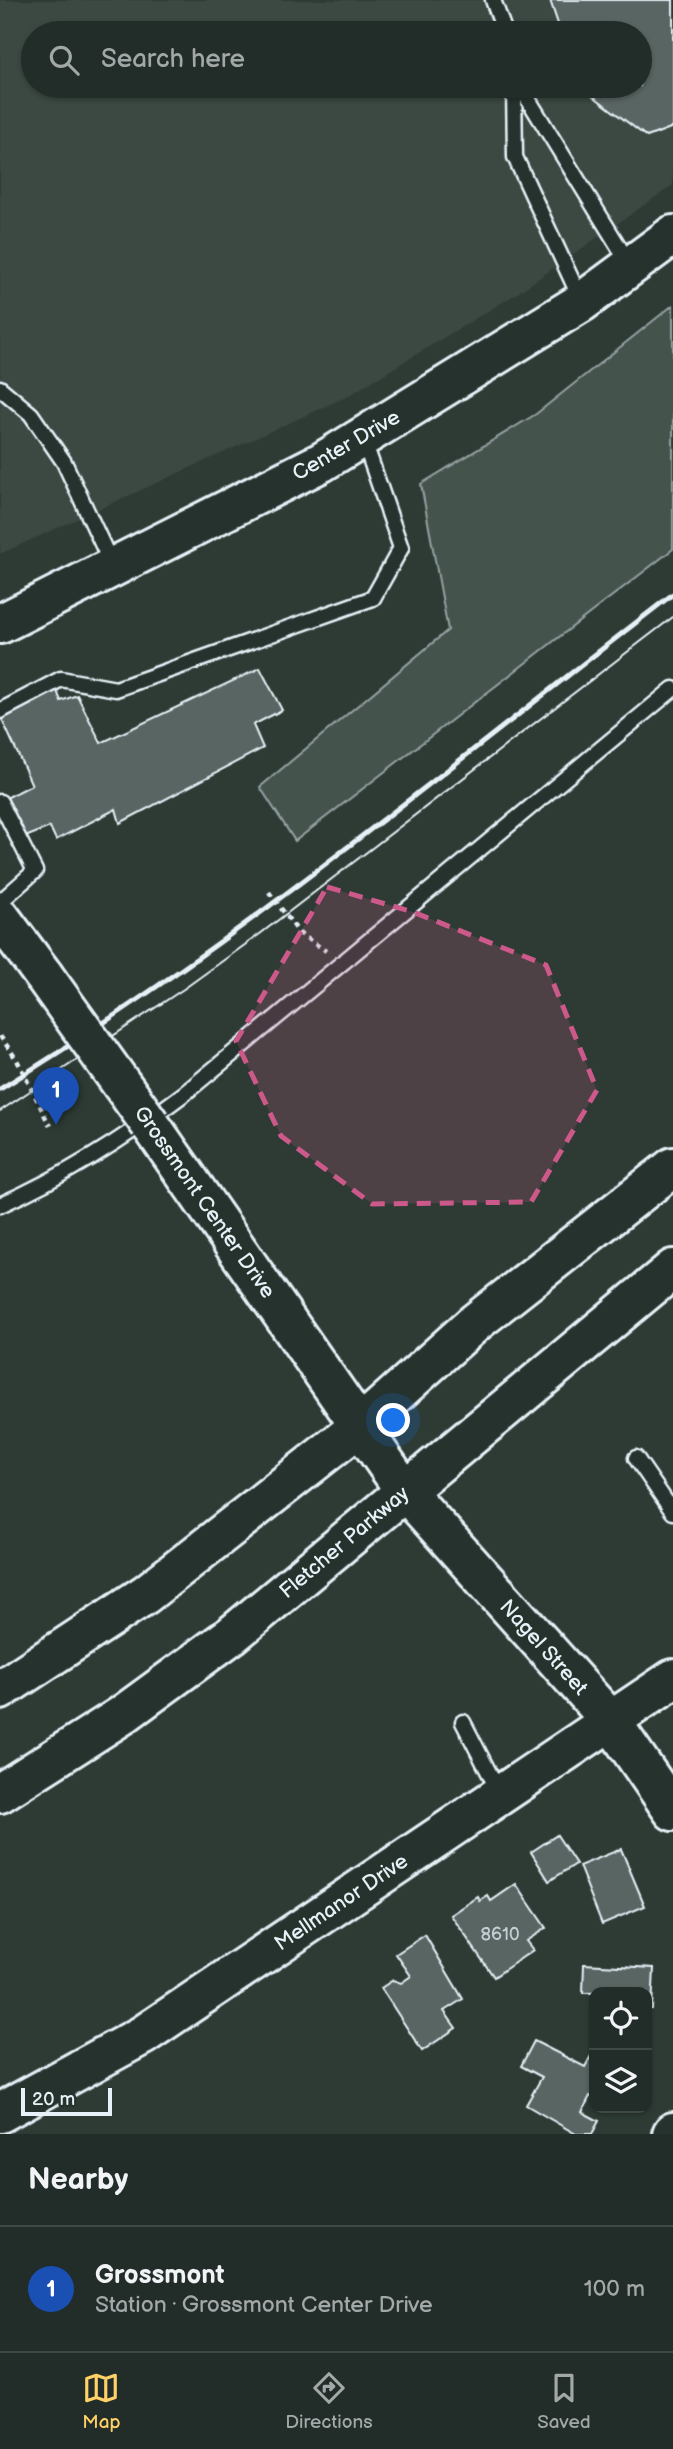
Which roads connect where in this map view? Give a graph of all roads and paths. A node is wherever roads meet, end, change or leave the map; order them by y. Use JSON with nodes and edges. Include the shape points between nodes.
{"nodes":[{"id":1,"x":493,"y":0,"type":"edge"},
{"id":2,"x":501,"y":21,"type":"edge"},
{"id":3,"x":516,"y":98,"type":"edge"},
{"id":4,"x":525,"y":98,"type":"edge"},
{"id":5,"x":673,"y":235,"type":"edge"},
{"id":6,"x":630,"y":266,"type":"junction"},
{"id":7,"x":582,"y":302,"type":"junction"},
{"id":8,"x":0,"y":388,"type":"edge"},
{"id":9,"x":363,"y":436,"type":"junction"},
{"id":10,"x":113,"y":567,"type":"junction"},
{"id":11,"x":0,"y":624,"type":"edge"},
{"id":12,"x":673,"y":689,"type":"edge"},
{"id":13,"x":0,"y":711,"type":"edge"},
{"id":14,"x":0,"y":802,"type":"edge"},
{"id":15,"x":269,"y":892,"type":"dead end"},
{"id":16,"x":0,"y":914,"type":"edge"},
{"id":17,"x":343,"y":962,"type":"junction"},
{"id":18,"x":0,"y":1036,"type":"edge"},
{"id":19,"x":50,"y":1126,"type":"dead end"},
{"id":20,"x":673,"y":1167,"type":"edge"},
{"id":21,"x":0,"y":1205,"type":"edge"},
{"id":22,"x":673,"y":1269,"type":"edge"},
{"id":23,"x":360,"y":1426,"type":"junction"},
{"id":24,"x":636,"y":1458,"type":"dead end"},
{"id":25,"x":405,"y":1491,"type":"junction"},
{"id":26,"x":673,"y":1511,"type":"edge"},
{"id":27,"x":673,"y":1679,"type":"edge"},
{"id":28,"x":0,"y":1690,"type":"edge"},
{"id":29,"x":611,"y":1721,"type":"junction"},
{"id":30,"x":463,"y":1722,"type":"dead end"},
{"id":31,"x":0,"y":1793,"type":"edge"},
{"id":32,"x":500,"y":1795,"type":"junction"},
{"id":33,"x":673,"y":1811,"type":"edge"},
{"id":34,"x":0,"y":2113,"type":"edge"}],
"edges":[{"from":1,"to":2,"type":"lane"},
{"from":3,"to":7,"type":"lane","via":[[514,157]]},
{"from":4,"to":6,"type":"lane"},
{"from":5,"to":6,"type":"main road","name":"Center Drive"},
{"from":6,"to":7,"type":"main road","name":"Center Drive"},
{"from":7,"to":9,"type":"main road","name":"Center Drive"},
{"from":8,"to":10,"type":"lane","via":[[31,414],[64,462]]},
{"from":9,"to":10,"type":"main road","name":"Center Drive","via":[[322,462]]},
{"from":9,"to":13,"type":"lane","via":[[401,548],[373,598],[116,689],[61,679]]},
{"from":10,"to":11,"type":"main road","name":"Center Drive"},
{"from":12,"to":17,"type":"lane"},
{"from":14,"to":16,"type":"lane","via":[[35,871]]},
{"from":15,"to":17,"type":"path","via":[[299,933]]},
{"from":16,"to":23,"type":"main road","name":"Grossmont Center Drive","bridge":true},
{"from":17,"to":21,"type":"lane","via":[[135,1131],[50,1183]]},
{"from":18,"to":19,"type":"path","bridge":true},
{"from":20,"to":23,"type":"main road","via":[[476,1322]]},
{"from":22,"to":25,"type":"main road","name":"Fletcher Parkway"},
{"from":23,"to":25,"type":"main road","name":"Grossmont Center Drive"},
{"from":23,"to":28,"type":"main road","via":[[146,1594]]},
{"from":24,"to":26,"type":"lane"},
{"from":25,"to":29,"type":"main road","name":"Nagel Street"},
{"from":25,"to":31,"type":"main road","name":"Fletcher Parkway","via":[[232,1635],[121,1716]]},
{"from":27,"to":29,"type":"main road","name":"Mellmanor Drive"},
{"from":29,"to":32,"type":"main road","name":"Mellmanor Drive"},
{"from":29,"to":33,"type":"main road","name":"Nagel Street"},
{"from":30,"to":32,"type":"lane"},
{"from":32,"to":34,"type":"main road","name":"Mellmanor Drive","via":[[144,2035]]}]}
